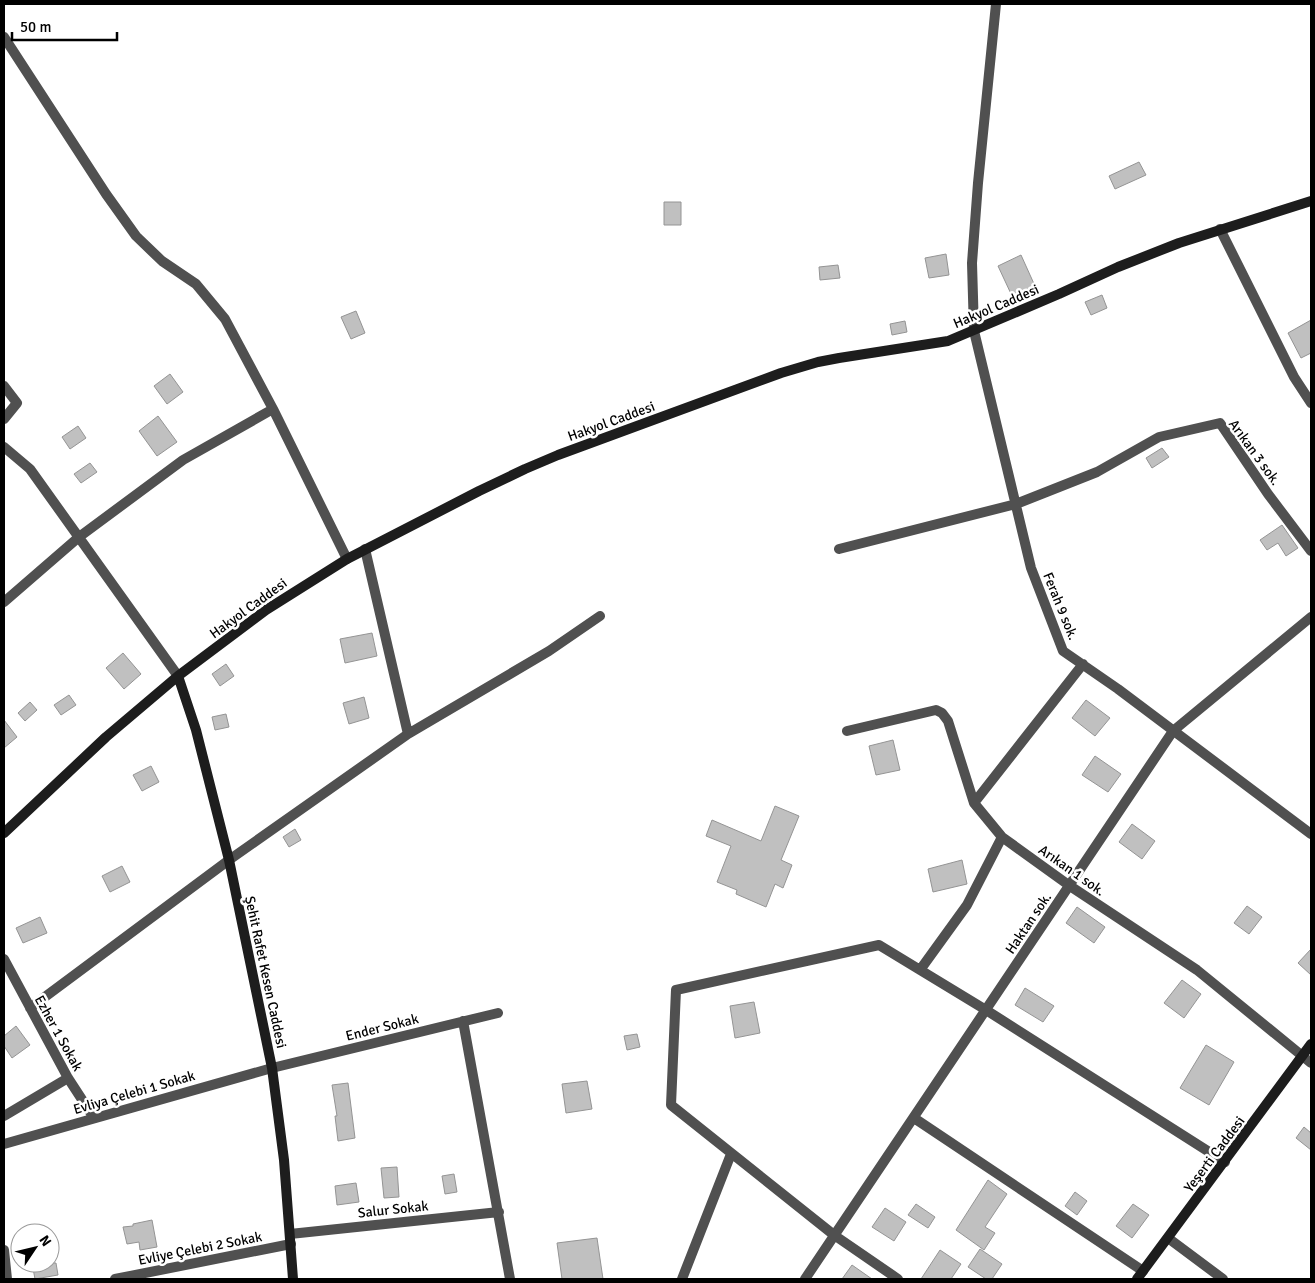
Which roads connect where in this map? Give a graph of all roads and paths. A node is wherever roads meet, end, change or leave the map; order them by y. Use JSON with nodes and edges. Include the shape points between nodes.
{"nodes":[{"id":1,"x":996,"y":4,"type":"edge"},
{"id":2,"x":4,"y":36,"type":"edge"},
{"id":3,"x":1311,"y":201,"type":"edge"},
{"id":4,"x":1220,"y":228,"type":"junction"},
{"id":5,"x":974,"y":331,"type":"junction"},
{"id":6,"x":4,"y":386,"type":"edge"},
{"id":7,"x":1311,"y":403,"type":"edge"},
{"id":8,"x":273,"y":409,"type":"junction"},
{"id":9,"x":4,"y":419,"type":"edge"},
{"id":10,"x":4,"y":447,"type":"edge"},
{"id":11,"x":1016,"y":504,"type":"junction"},
{"id":12,"x":79,"y":537,"type":"junction"},
{"id":13,"x":365,"y":549,"type":"junction"},
{"id":14,"x":839,"y":549,"type":"dead end"},
{"id":15,"x":1311,"y":550,"type":"edge"},
{"id":16,"x":347,"y":559,"type":"junction"},
{"id":17,"x":4,"y":602,"type":"edge"},
{"id":18,"x":600,"y":616,"type":"dead end"},
{"id":19,"x":1311,"y":617,"type":"edge"},
{"id":20,"x":1083,"y":664,"type":"junction"},
{"id":21,"x":178,"y":676,"type":"junction"},
{"id":22,"x":847,"y":731,"type":"dead end"},
{"id":23,"x":1173,"y":731,"type":"junction"},
{"id":24,"x":408,"y":734,"type":"junction"},
{"id":25,"x":974,"y":803,"type":"junction"},
{"id":26,"x":4,"y":833,"type":"edge"},
{"id":27,"x":1311,"y":834,"type":"edge"},
{"id":28,"x":1002,"y":837,"type":"junction"},
{"id":29,"x":229,"y":860,"type":"junction"},
{"id":30,"x":1070,"y":886,"type":"junction"},
{"id":31,"x":4,"y":959,"type":"edge"},
{"id":32,"x":920,"y":970,"type":"junction"},
{"id":33,"x":30,"y":1008,"type":"junction"},
{"id":34,"x":986,"y":1010,"type":"junction"},
{"id":35,"x":498,"y":1013,"type":"dead end"},
{"id":36,"x":463,"y":1022,"type":"junction"},
{"id":37,"x":1311,"y":1044,"type":"edge"},
{"id":38,"x":1307,"y":1060,"type":"edge"},
{"id":39,"x":272,"y":1068,"type":"junction"},
{"id":40,"x":68,"y":1078,"type":"junction"},
{"id":41,"x":4,"y":1116,"type":"edge"},
{"id":42,"x":94,"y":1118,"type":"junction"},
{"id":43,"x":914,"y":1118,"type":"junction"},
{"id":44,"x":4,"y":1144,"type":"edge"},
{"id":45,"x":732,"y":1154,"type":"junction"},
{"id":46,"x":1225,"y":1162,"type":"junction"},
{"id":47,"x":499,"y":1212,"type":"junction"},
{"id":48,"x":834,"y":1235,"type":"junction"},
{"id":49,"x":1168,"y":1238,"type":"junction"},
{"id":50,"x":291,"y":1239,"type":"junction"},
{"id":51,"x":4,"y":1250,"type":"edge"},
{"id":52,"x":1140,"y":1275,"type":"edge"},
{"id":53,"x":7,"y":1279,"type":"edge"},
{"id":54,"x":115,"y":1279,"type":"edge"},
{"id":55,"x":293,"y":1279,"type":"edge"},
{"id":56,"x":510,"y":1279,"type":"edge"},
{"id":57,"x":682,"y":1279,"type":"edge"},
{"id":58,"x":805,"y":1279,"type":"edge"},
{"id":59,"x":898,"y":1279,"type":"edge"},
{"id":60,"x":1223,"y":1279,"type":"edge"}],
"edges":[{"from":1,"to":5,"type":"street","name":"Ferah 9 sok.","via":[[972,263]]},
{"from":2,"to":8,"type":"street","via":[[136,236],[162,261],[196,284],[225,319]]},
{"from":3,"to":4,"type":"street","name":"Hakyol Caddesi"},
{"from":4,"to":5,"type":"street","name":"Hakyol Caddesi","via":[[1118,266]]},
{"from":4,"to":7,"type":"street","via":[[1294,377]]},
{"from":5,"to":11,"type":"street","name":"Ferah 9 sok."},
{"from":5,"to":13,"type":"street","name":"Hakyol Caddesi","via":[[948,341],[818,362],[782,373],[525,468]]},
{"from":6,"to":9,"type":"street","via":[[17,403]]},
{"from":8,"to":12,"type":"street","via":[[183,460]]},
{"from":8,"to":16,"type":"street"},
{"from":10,"to":12,"type":"street","via":[[30,469]]},
{"from":11,"to":14,"type":"street"},
{"from":11,"to":15,"type":"street","name":"Arıkan 3 sok.","via":[[1097,472],[1158,437],[1220,423]]},
{"from":11,"to":20,"type":"street","name":"Ferah 9 sok.","via":[[1031,568],[1063,651]]},
{"from":12,"to":17,"type":"street"},
{"from":12,"to":21,"type":"street"},
{"from":13,"to":16,"type":"street","name":"Hakyol Caddesi"},
{"from":13,"to":24,"type":"street"},
{"from":16,"to":21,"type":"street","name":"Hakyol Caddesi","via":[[266,610]]},
{"from":18,"to":24,"type":"street","via":[[549,651]]},
{"from":19,"to":23,"type":"street","name":"Haktan sok."},
{"from":20,"to":23,"type":"street","name":"Ferah 9 sok."},
{"from":20,"to":25,"type":"street"},
{"from":21,"to":26,"type":"street","name":"Hakyol Caddesi","via":[[106,737]]},
{"from":21,"to":29,"type":"street","name":"Şehit Rafet Kesen Caddesi","via":[[196,730]]},
{"from":22,"to":25,"type":"street","via":[[936,710],[942,713],[948,721]]},
{"from":23,"to":27,"type":"street","name":"Ferah 9 sok."},
{"from":23,"to":30,"type":"street","name":"Haktan sok."},
{"from":24,"to":29,"type":"street"},
{"from":25,"to":28,"type":"street","name":"Arıkan 1 sok."},
{"from":28,"to":30,"type":"street","name":"Arıkan 1 sok."},
{"from":28,"to":32,"type":"street","via":[[967,905]]},
{"from":29,"to":33,"type":"street"},
{"from":29,"to":39,"type":"street","name":"Şehit Rafet Kesen Caddesi"},
{"from":30,"to":34,"type":"street","name":"Haktan sok."},
{"from":30,"to":38,"type":"street","name":"Arıkan 1 sok.","via":[[1197,970]]},
{"from":31,"to":33,"type":"street","name":"Ezher 1 Sokak"},
{"from":32,"to":34,"type":"street"},
{"from":32,"to":45,"type":"street","via":[[879,945],[676,990],[671,1105]]},
{"from":33,"to":40,"type":"street","name":"Ezher 1 Sokak"},
{"from":34,"to":43,"type":"street","name":"Haktan sok."},
{"from":34,"to":46,"type":"street"},
{"from":35,"to":36,"type":"street","name":"Ender Sokak"},
{"from":36,"to":39,"type":"street","name":"Ender Sokak"},
{"from":36,"to":47,"type":"street"},
{"from":37,"to":38,"type":"street","name":"Yeşerti Caddesi"},
{"from":38,"to":46,"type":"street","name":"Yeşerti Caddesi"},
{"from":39,"to":42,"type":"street","name":"Evliya Çelebi 1 Sokak"},
{"from":39,"to":50,"type":"street","name":"Şehit Rafet Kesen Caddesi"},
{"from":40,"to":41,"type":"street"},
{"from":40,"to":42,"type":"street","name":"Ezher 1 Sokak"},
{"from":42,"to":44,"type":"street","name":"Evliya Çelebi 1 Sokak"},
{"from":43,"to":48,"type":"street","name":"Haktan sok."},
{"from":43,"to":52,"type":"street"},
{"from":45,"to":48,"type":"street"},
{"from":45,"to":57,"type":"street"},
{"from":46,"to":49,"type":"street","name":"Yeşerti Caddesi"},
{"from":47,"to":50,"type":"street","name":"Salur Sokak"},
{"from":47,"to":56,"type":"street"},
{"from":48,"to":58,"type":"street","name":"Haktan sok."},
{"from":48,"to":59,"type":"street"},
{"from":49,"to":52,"type":"street","name":"Yeşerti Caddesi"},
{"from":49,"to":60,"type":"street"},
{"from":50,"to":54,"type":"street","name":"Evliye Çelebi 2 Sokak"},
{"from":50,"to":55,"type":"street","name":"Şehit Rafet Kesen Caddesi"},
{"from":51,"to":53,"type":"street"}]}
